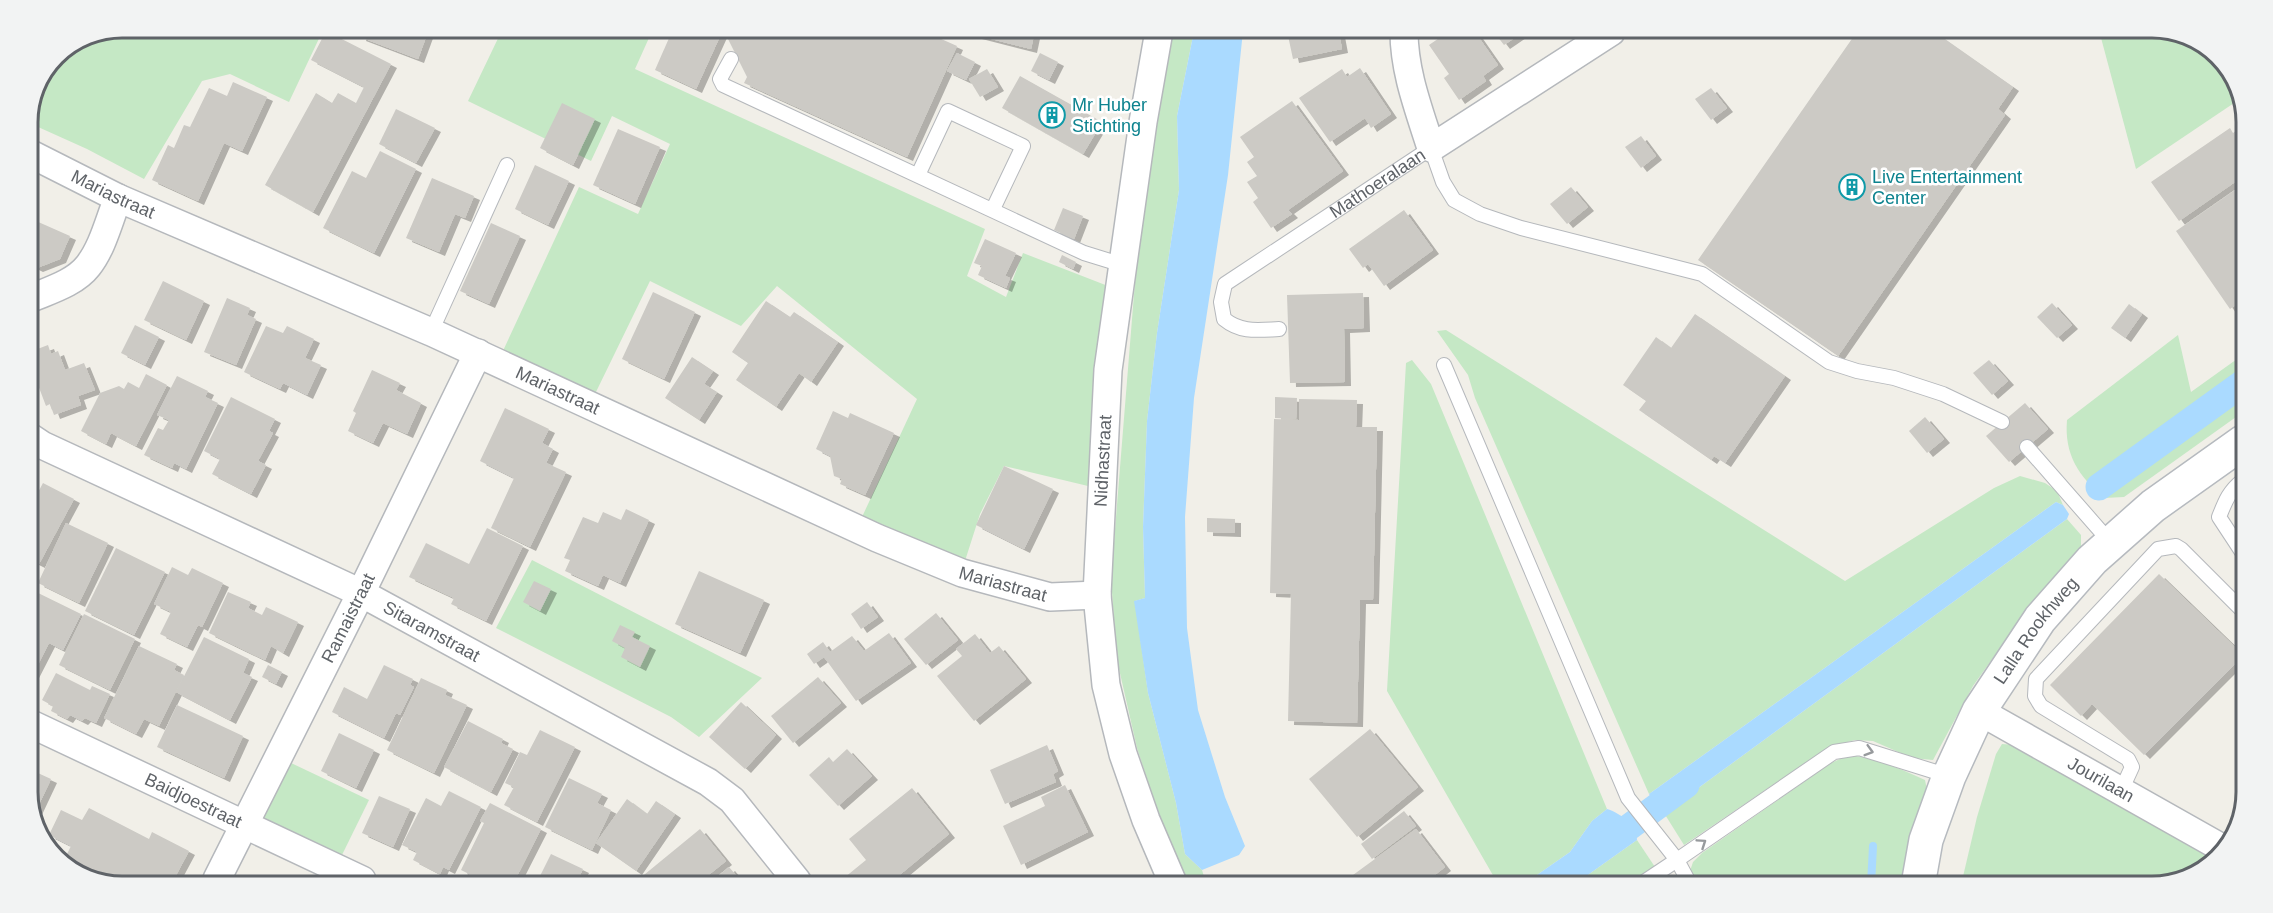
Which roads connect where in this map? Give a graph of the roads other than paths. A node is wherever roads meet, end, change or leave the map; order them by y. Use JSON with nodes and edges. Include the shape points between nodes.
{"nodes":[{"id":1,"x":1158,"y":38,"type":"edge"},
{"id":2,"x":1404,"y":38,"type":"edge"},
{"id":3,"x":1602,"y":38,"type":"edge"},
{"id":4,"x":731,"y":58,"type":"dead end"},
{"id":5,"x":1431,"y":148,"type":"junction"},
{"id":6,"x":38,"y":158,"type":"edge"},
{"id":7,"x":507,"y":165,"type":"dead end"},
{"id":8,"x":918,"y":175,"type":"junction"},
{"id":9,"x":118,"y":198,"type":"junction"},
{"id":10,"x":993,"y":209,"type":"junction"},
{"id":11,"x":1123,"y":266,"type":"junction"},
{"id":12,"x":38,"y":295,"type":"edge"},
{"id":13,"x":1279,"y":329,"type":"dead end"},
{"id":14,"x":432,"y":332,"type":"junction"},
{"id":15,"x":478,"y":353,"type":"junction"},
{"id":16,"x":1444,"y":366,"type":"dead end"},
{"id":17,"x":2002,"y":422,"type":"dead end"},
{"id":18,"x":38,"y":442,"type":"edge"},
{"id":19,"x":2027,"y":447,"type":"dead end"},
{"id":20,"x":2235,"y":447,"type":"edge"},
{"id":21,"x":2236,"y":486,"type":"edge"},
{"id":22,"x":2236,"y":542,"type":"edge"},
{"id":23,"x":2111,"y":543,"type":"junction"},
{"id":24,"x":361,"y":592,"type":"junction"},
{"id":25,"x":1097,"y":595,"type":"junction"},
{"id":26,"x":2236,"y":604,"type":"edge"},
{"id":27,"x":1979,"y":711,"type":"junction"},
{"id":28,"x":38,"y":727,"type":"edge"},
{"id":29,"x":1949,"y":776,"type":"junction"},
{"id":30,"x":2121,"y":791,"type":"junction"},
{"id":31,"x":244,"y":823,"type":"junction"},
{"id":32,"x":2216,"y":845,"type":"edge"},
{"id":33,"x":1677,"y":860,"type":"junction"},
{"id":34,"x":218,"y":876,"type":"edge"},
{"id":35,"x":354,"y":876,"type":"edge"},
{"id":36,"x":792,"y":876,"type":"edge"},
{"id":37,"x":1170,"y":876,"type":"edge"},
{"id":38,"x":1653,"y":876,"type":"edge"},
{"id":39,"x":1685,"y":876,"type":"edge"},
{"id":40,"x":1920,"y":876,"type":"edge"}],
"edges":[{"from":1,"to":11,"type":"street","name":"Nidhastraat"},
{"from":2,"to":5,"type":"street","via":[[1410,79]]},
{"from":3,"to":5,"type":"street","name":"Mathoeralaan"},
{"from":4,"to":8,"type":"lane","via":[[720,79],[723,85]]},
{"from":5,"to":13,"type":"lane","name":"Mathoeralaan","via":[[1225,284],[1221,302],[1224,319],[1248,331]]},
{"from":5,"to":17,"type":"lane","via":[[1443,182],[1455,200],[1480,214],[1702,274],[1829,362],[1943,394]]},
{"from":6,"to":9,"type":"street","name":"Mariastraat"},
{"from":7,"to":14,"type":"lane"},
{"from":8,"to":10,"type":"lane"},
{"from":8,"to":10,"type":"lane","via":[[948,111],[1023,146]]},
{"from":9,"to":12,"type":"street","via":[[87,267],[71,280]]},
{"from":9,"to":14,"type":"street","name":"Mariastraat"},
{"from":10,"to":11,"type":"lane","via":[[1084,253]]},
{"from":11,"to":25,"type":"street","name":"Nidhastraat","via":[[1108,370]]},
{"from":14,"to":15,"type":"street","name":"Mariastraat"},
{"from":15,"to":24,"type":"street","name":"Ramaistraat"},
{"from":15,"to":25,"type":"street","name":"Mariastraat","via":[[877,538],[962,573],[1050,597]]},
{"from":16,"to":33,"type":"lane","via":[[1628,798]]},
{"from":18,"to":24,"type":"street","name":"Sitaramstraat"},
{"from":19,"to":23,"type":"lane"},
{"from":20,"to":23,"type":"street","name":"Lalla Rookhweg","via":[[2153,506]]},
{"from":21,"to":22,"type":"lane","via":[[2219,517]]},
{"from":23,"to":27,"type":"street","name":"Lalla Rookhweg","via":[[2040,619]]},
{"from":24,"to":31,"type":"street","name":"Ramaistraat"},
{"from":24,"to":36,"type":"street","name":"Sitaramstraat","via":[[708,782],[732,800]]},
{"from":25,"to":37,"type":"street","name":"Nidhastraat","via":[[1106,685],[1123,754]]},
{"from":26,"to":30,"type":"lane","via":[[2181,549],[2158,549],[2036,679],[2035,696],[2041,706],[2128,759],[2132,767]]},
{"from":27,"to":29,"type":"street","name":"Lalla Rookhweg"},
{"from":27,"to":30,"type":"street","name":"Jourilaan"},
{"from":28,"to":31,"type":"street","name":"Baidjoestraat"},
{"from":33,"to":29,"type":"lane","one_way":true,"via":[[1834,753],[1859,748]]},
{"from":29,"to":40,"type":"street","name":"Lalla Rookhweg","via":[[1926,840]]},
{"from":30,"to":32,"type":"street","name":"Jourilaan"},
{"from":31,"to":34,"type":"street","name":"Ramaistraat"},
{"from":31,"to":35,"type":"street","name":"Baidjoestraat"},
{"from":33,"to":38,"type":"lane"},
{"from":33,"to":39,"type":"lane"}]}
